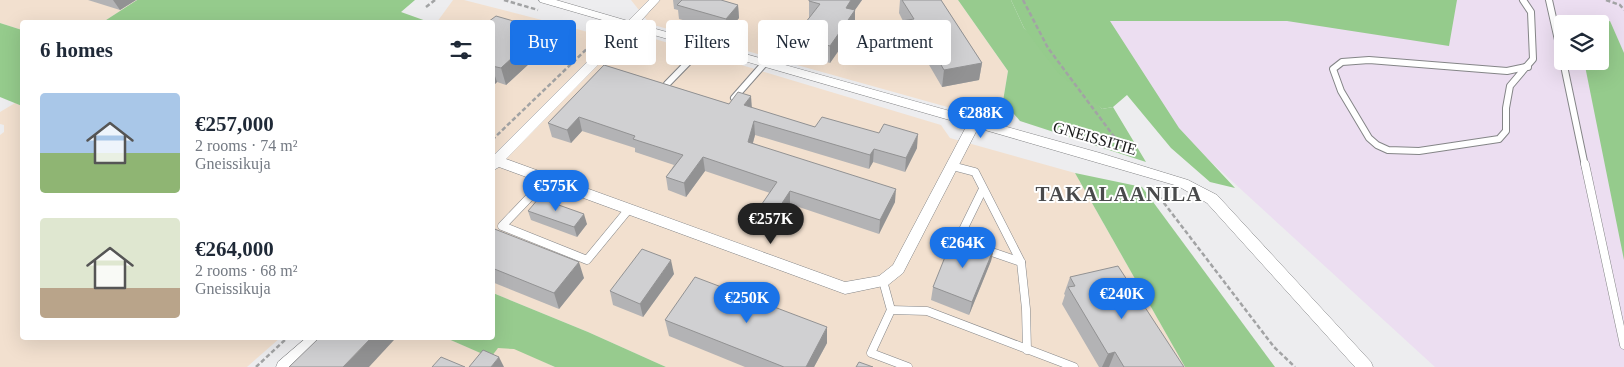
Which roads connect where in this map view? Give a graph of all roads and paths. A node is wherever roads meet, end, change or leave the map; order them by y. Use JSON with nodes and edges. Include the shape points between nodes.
{"nodes":[{"id":1,"x":435,"y":0,"type":"edge"},
{"id":2,"x":504,"y":0,"type":"edge"},
{"id":3,"x":655,"y":0,"type":"edge"},
{"id":4,"x":1023,"y":0,"type":"edge"},
{"id":5,"x":1523,"y":0,"type":"edge"},
{"id":6,"x":1549,"y":0,"type":"edge"},
{"id":7,"x":1606,"y":0,"type":"edge"},
{"id":8,"x":541,"y":5,"type":"edge"},
{"id":9,"x":426,"y":7,"type":"dead end"},
{"id":10,"x":1624,"y":10,"type":"edge"},
{"id":11,"x":608,"y":19,"type":"joint"},
{"id":12,"x":612,"y":20,"type":"edge"},
{"id":13,"x":635,"y":20,"type":"edge"},
{"id":14,"x":1554,"y":21,"type":"edge"},
{"id":15,"x":586,"y":50,"type":"edge"},
{"id":16,"x":591,"y":65,"type":"edge"},
{"id":17,"x":686,"y":65,"type":"edge"},
{"id":18,"x":763,"y":65,"type":"edge"},
{"id":19,"x":768,"y":65,"type":"edge"},
{"id":20,"x":1528,"y":66,"type":"junction"},
{"id":21,"x":1565,"y":70,"type":"edge"},
{"id":22,"x":667,"y":84,"type":"edge"},
{"id":23,"x":728,"y":106,"type":"edge"},
{"id":24,"x":974,"y":122,"type":"junction"},
{"id":25,"x":495,"y":137,"type":"edge"},
{"id":26,"x":1115,"y":137,"type":"dead end"},
{"id":27,"x":495,"y":163,"type":"edge"},
{"id":28,"x":952,"y":166,"type":"junction"},
{"id":29,"x":547,"y":179,"type":"junction"},
{"id":30,"x":984,"y":190,"type":"junction"},
{"id":31,"x":629,"y":209,"type":"junction"},
{"id":32,"x":1172,"y":213,"type":"dead end"},
{"id":33,"x":1021,"y":262,"type":"junction"},
{"id":34,"x":883,"y":280,"type":"junction"},
{"id":35,"x":891,"y":310,"type":"junction"},
{"id":36,"x":285,"y":340,"type":"edge"},
{"id":37,"x":314,"y":340,"type":"edge"},
{"id":38,"x":1624,"y":345,"type":"edge"},
{"id":39,"x":1027,"y":350,"type":"junction"},
{"id":40,"x":256,"y":367,"type":"edge"},
{"id":41,"x":284,"y":367,"type":"edge"},
{"id":42,"x":908,"y":367,"type":"edge"},
{"id":43,"x":1074,"y":367,"type":"edge"},
{"id":44,"x":1295,"y":367,"type":"edge"},
{"id":45,"x":1365,"y":367,"type":"edge"}],
"edges":[{"from":1,"to":9,"type":"path"},
{"from":2,"to":8,"type":"path"},
{"from":3,"to":13,"type":"street"},
{"from":4,"to":26,"type":"path","via":[[1048,48]]},
{"from":5,"to":20,"type":"lane","via":[[1531,12],[1533,25],[1533,58]]},
{"from":6,"to":14,"type":"lane"},
{"from":7,"to":10,"type":"path"},
{"from":8,"to":11,"type":"street","name":"GNEISSITIE"},
{"from":11,"to":12,"type":"street","name":"GNEISSITIE"},
{"from":15,"to":25,"type":"path"},
{"from":16,"to":27,"type":"street"},
{"from":17,"to":22,"type":"lane"},
{"from":18,"to":23,"type":"lane"},
{"from":19,"to":24,"type":"street","name":"GNEISSITIE"},
{"from":20,"to":20,"type":"lane","via":[[1507,71],[1369,60],[1342,62],[1333,69],[1335,80],[1365,134],[1376,145],[1408,153],[1499,139],[1506,131],[1510,86]]},
{"from":21,"to":38,"type":"lane"},
{"from":24,"to":28,"type":"street"},
{"from":24,"to":45,"type":"street","name":"GNEISSITIE","via":[[1183,183],[1212,199]]},
{"from":27,"to":29,"type":"street"},
{"from":28,"to":30,"type":"lane","via":[[975,172]]},
{"from":28,"to":34,"type":"street","via":[[898,269]]},
{"from":29,"to":31,"type":"street"},
{"from":29,"to":31,"type":"lane","via":[[502,226],[587,260]]},
{"from":30,"to":33,"type":"lane"},
{"from":30,"to":33,"type":"lane","via":[[958,240]]},
{"from":31,"to":34,"type":"street","via":[[845,288]]},
{"from":32,"to":44,"type":"path","via":[[1274,347]]},
{"from":33,"to":39,"type":"lane"},
{"from":34,"to":35,"type":"lane"},
{"from":35,"to":39,"type":"lane","via":[[927,311]]},
{"from":35,"to":42,"type":"lane","via":[[871,353]]},
{"from":36,"to":40,"type":"path"},
{"from":37,"to":41,"type":"street"},
{"from":39,"to":43,"type":"lane"}]}
